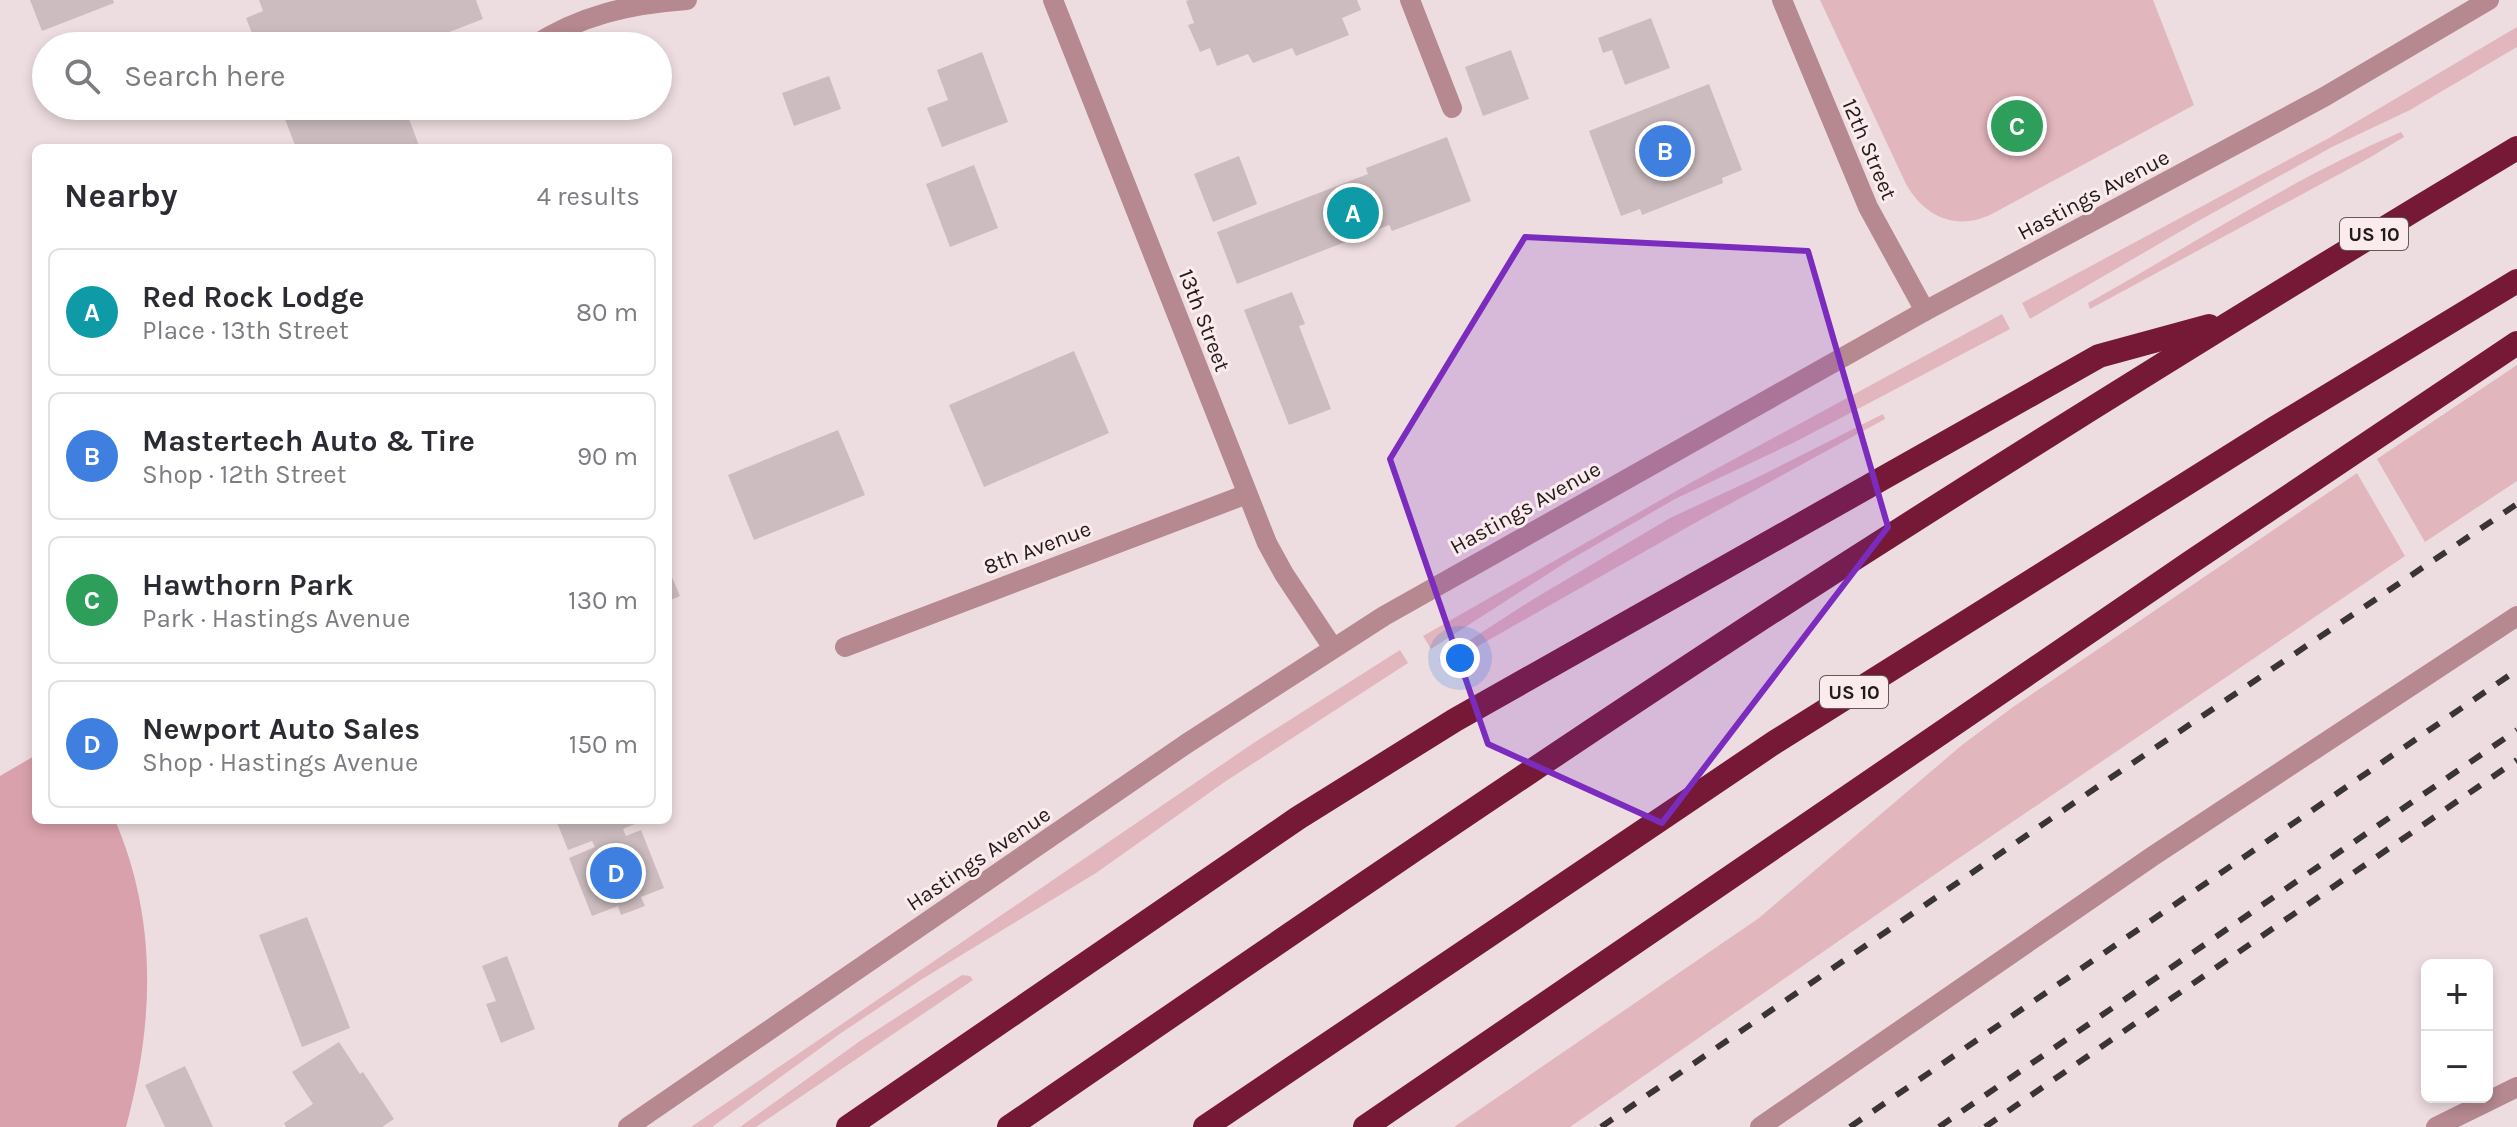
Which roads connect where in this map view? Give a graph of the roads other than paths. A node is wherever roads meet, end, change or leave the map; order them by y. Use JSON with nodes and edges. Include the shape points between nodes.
{"nodes":[{"id":1,"x":687,"y":0,"type":"edge"},
{"id":2,"x":1053,"y":0,"type":"edge"},
{"id":3,"x":1410,"y":0,"type":"edge"},
{"id":4,"x":1782,"y":0,"type":"edge"},
{"id":5,"x":2489,"y":0,"type":"edge"},
{"id":6,"x":555,"y":32,"type":"edge"},
{"id":7,"x":1452,"y":108,"type":"dead end"},
{"id":8,"x":2517,"y":148,"type":"edge"},
{"id":9,"x":2517,"y":281,"type":"edge"},
{"id":10,"x":1925,"y":311,"type":"junction"},
{"id":11,"x":2231,"y":320,"type":"junction"},
{"id":12,"x":2517,"y":343,"type":"edge"},
{"id":13,"x":1247,"y":494,"type":"junction"},
{"id":14,"x":2517,"y":616,"type":"edge"},
{"id":15,"x":845,"y":647,"type":"dead end"},
{"id":16,"x":1333,"y":648,"type":"junction"},
{"id":17,"x":2517,"y":1087,"type":"edge"},
{"id":18,"x":628,"y":1127,"type":"edge"},
{"id":19,"x":848,"y":1127,"type":"edge"},
{"id":20,"x":1009,"y":1127,"type":"edge"},
{"id":21,"x":1205,"y":1127,"type":"edge"},
{"id":22,"x":1365,"y":1127,"type":"edge"},
{"id":23,"x":1760,"y":1127,"type":"edge"},
{"id":24,"x":2436,"y":1127,"type":"edge"}],
"edges":[{"from":1,"to":6,"type":"street","via":[[624,7]]},
{"from":2,"to":13,"type":"street","name":"13th Street"},
{"from":3,"to":7,"type":"street"},
{"from":4,"to":10,"type":"street","name":"12th Street","via":[[1868,207]]},
{"from":5,"to":10,"type":"street","name":"Hastings Avenue","via":[[2324,97]]},
{"from":8,"to":11,"type":"highway","number":"US 10"},
{"from":9,"to":21,"type":"highway","number":"US 10","via":[[1775,742]]},
{"from":10,"to":16,"type":"street","name":"Hastings Avenue","via":[[1448,577]]},
{"from":11,"to":19,"type":"highway","via":[[2099,356],[1455,720],[1298,818]]},
{"from":11,"to":20,"type":"highway","number":"US 10","via":[[1754,624]]},
{"from":12,"to":22,"type":"highway"},
{"from":13,"to":15,"type":"street","name":"8th Avenue"},
{"from":13,"to":16,"type":"street","name":"13th Street","via":[[1277,563]]},
{"from":14,"to":23,"type":"street","via":[[2153,856]]},
{"from":16,"to":18,"type":"street","name":"Hastings Avenue"},
{"from":17,"to":24,"type":"street"}]}
